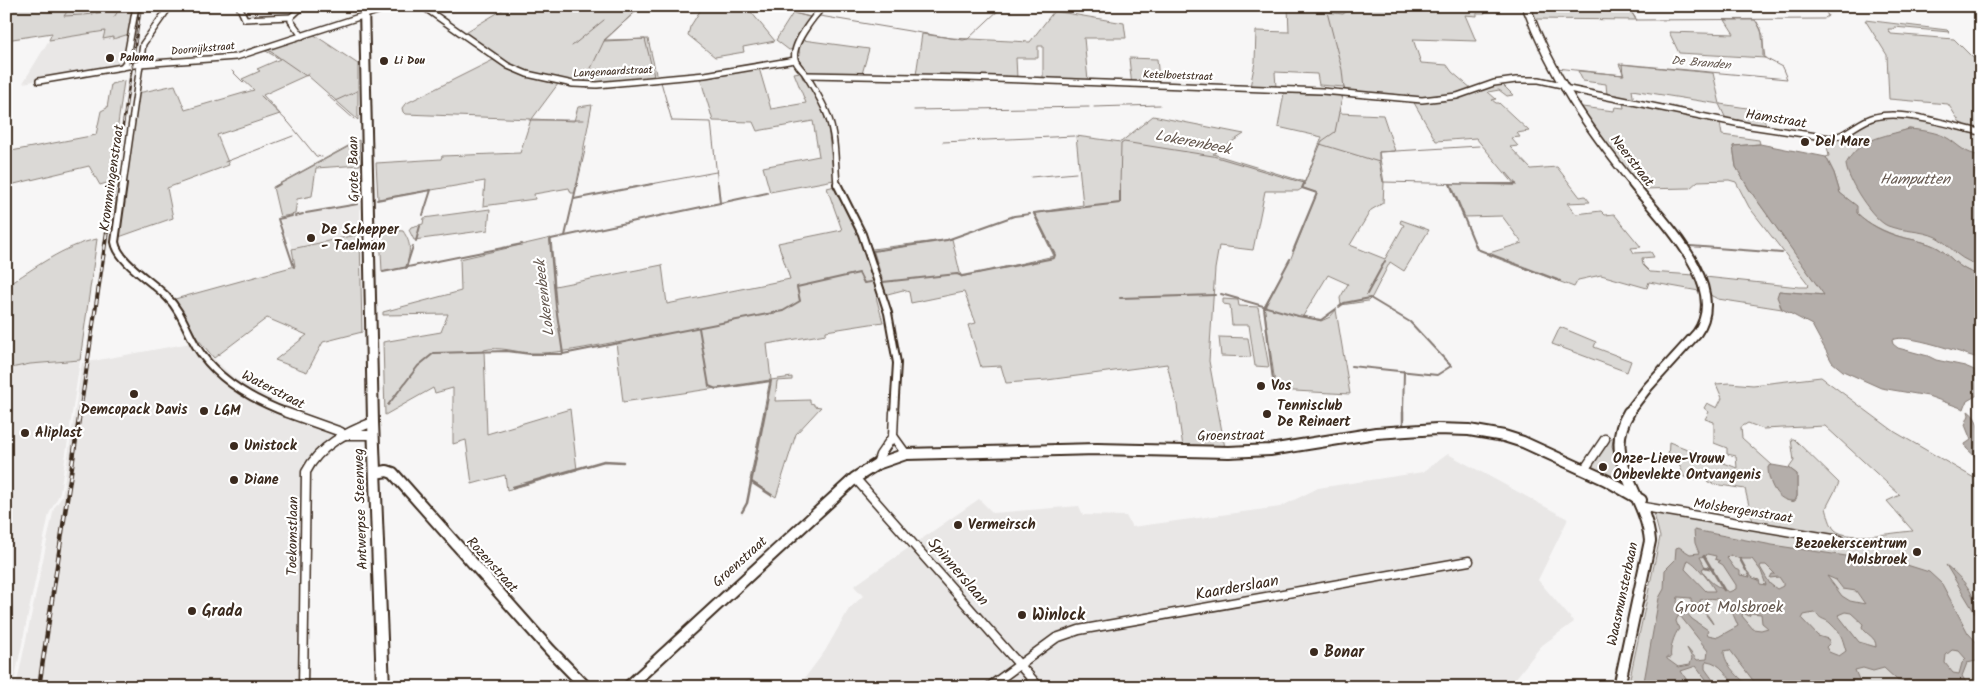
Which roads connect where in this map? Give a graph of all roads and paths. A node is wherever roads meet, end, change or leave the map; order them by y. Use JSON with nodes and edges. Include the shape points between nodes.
{"nodes":[{"id":1,"x":136,"y":6,"type":"edge"},
{"id":2,"x":170,"y":6,"type":"edge"},
{"id":3,"x":239,"y":6,"type":"edge"},
{"id":4,"x":303,"y":6,"type":"edge"},
{"id":5,"x":393,"y":6,"type":"edge"},
{"id":6,"x":422,"y":6,"type":"edge"},
{"id":7,"x":824,"y":6,"type":"edge"},
{"id":8,"x":1526,"y":6,"type":"edge"},
{"id":9,"x":365,"y":11,"type":"edge"},
{"id":10,"x":291,"y":17,"type":"junction"},
{"id":11,"x":302,"y":36,"type":"junction"},
{"id":12,"x":795,"y":60,"type":"junction"},
{"id":13,"x":140,"y":64,"type":"junction"},
{"id":14,"x":122,"y":67,"type":"junction"},
{"id":15,"x":806,"y":75,"type":"junction"},
{"id":16,"x":39,"y":81,"type":"dead end"},
{"id":17,"x":1561,"y":84,"type":"junction"},
{"id":18,"x":1981,"y":132,"type":"edge"},
{"id":19,"x":371,"y":330,"type":"joint"},
{"id":20,"x":1698,"y":331,"type":"joint"},
{"id":21,"x":201,"y":354,"type":"joint"},
{"id":22,"x":373,"y":422,"type":"junction"},
{"id":23,"x":342,"y":435,"type":"junction"},
{"id":24,"x":374,"y":435,"type":"junction"},
{"id":25,"x":893,"y":436,"type":"junction"},
{"id":26,"x":1605,"y":439,"type":"dead end"},
{"id":27,"x":906,"y":454,"type":"junction"},
{"id":28,"x":876,"y":464,"type":"junction"},
{"id":29,"x":1584,"y":470,"type":"junction"},
{"id":30,"x":375,"y":474,"type":"junction"},
{"id":31,"x":855,"y":478,"type":"junction"},
{"id":32,"x":1606,"y":480,"type":"junction"},
{"id":33,"x":1632,"y":484,"type":"junction"},
{"id":34,"x":1642,"y":504,"type":"junction"},
{"id":35,"x":1839,"y":540,"type":"dead end"},
{"id":36,"x":1469,"y":561,"type":"dead end"},
{"id":37,"x":1020,"y":664,"type":"junction"},
{"id":38,"x":303,"y":687,"type":"edge"},
{"id":39,"x":382,"y":687,"type":"edge"},
{"id":40,"x":586,"y":687,"type":"edge"},
{"id":41,"x":628,"y":687,"type":"edge"},
{"id":42,"x":989,"y":687,"type":"edge"},
{"id":43,"x":1039,"y":687,"type":"edge"},
{"id":44,"x":1619,"y":687,"type":"edge"}],
"edges":[{"from":1,"to":14,"type":"street","via":[[126,62]]},
{"from":2,"to":13,"type":"street","via":[[143,44]]},
{"from":3,"to":10,"type":"street","via":[[245,19]]},
{"from":4,"to":10,"type":"street"},
{"from":5,"to":9,"type":"street","name":"Doornijkstraat"},
{"from":6,"to":12,"type":"street","name":"Langenaardstraat","via":[[508,66],[527,74],[573,84],[695,76]]},
{"from":7,"to":12,"type":"street","via":[[802,34],[794,53]]},
{"from":8,"to":17,"type":"street","name":"Neerstraat"},
{"from":9,"to":11,"type":"street","name":"Doornijkstraat"},
{"from":9,"to":19,"type":"main road","name":"Grote Baan"},
{"from":10,"to":11,"type":"street"},
{"from":11,"to":13,"type":"street","name":"Doornijkstraat","via":[[236,57]]},
{"from":12,"to":15,"type":"street"},
{"from":13,"to":14,"type":"street","name":"Doornijkstraat"},
{"from":13,"to":21,"type":"street","name":"Krommingenstraat","via":[[116,248],[175,305]]},
{"from":14,"to":16,"type":"street","name":"Doornijkstraat"},
{"from":15,"to":17,"type":"street","name":"Ketelboetstraat","via":[[1322,90],[1422,100],[1457,96],[1494,82],[1524,79]]},
{"from":15,"to":25,"type":"street","via":[[828,116],[837,186],[862,234],[888,313],[897,363]]},
{"from":17,"to":18,"type":"street","name":"Hamstraat","via":[[1750,126],[1830,138],[1839,138],[1875,116],[1913,119]]},
{"from":17,"to":20,"type":"street","name":"Neerstraat","via":[[1597,139],[1693,263],[1705,297]]},
{"from":19,"to":22,"type":"main road","name":"Antwerpse Steenweg"},
{"from":20,"to":33,"type":"street","name":"Waasmunsterbaan","via":[[1642,395],[1618,434],[1621,460]]},
{"from":21,"to":23,"type":"street","name":"Waterstraat","via":[[248,394],[286,414]]},
{"from":22,"to":23,"type":"street","name":"Toekomstlaan"},
{"from":22,"to":24,"type":"main road","name":"Antwerpse Steenweg"},
{"from":23,"to":24,"type":"street"},
{"from":23,"to":38,"type":"street","name":"Toekomstlaan","via":[[313,459],[306,472]]},
{"from":24,"to":30,"type":"main road","name":"Antwerpse Steenweg"},
{"from":25,"to":27,"type":"street"},
{"from":25,"to":28,"type":"street","name":"Groenstraat"},
{"from":26,"to":29,"type":"street"},
{"from":27,"to":28,"type":"street","name":"Groenstraat"},
{"from":27,"to":29,"type":"street","name":"Groenstraat","via":[[1097,449],[1229,452],[1270,450],[1376,433],[1437,429],[1504,436]]},
{"from":28,"to":31,"type":"street","name":"Groenstraat"},
{"from":29,"to":32,"type":"street","name":"Groenstraat"},
{"from":30,"to":39,"type":"main road","name":"Antwerpse Steenweg"},
{"from":30,"to":40,"type":"street","name":"Rozenstraat","via":[[393,473]]},
{"from":31,"to":37,"type":"street","name":"Spinnerslaan"},
{"from":31,"to":41,"type":"street","name":"Groenstraat"},
{"from":32,"to":33,"type":"street","name":"Groenstraat"},
{"from":32,"to":34,"type":"street","name":"Groenstraat"},
{"from":33,"to":34,"type":"street","name":"Waasmunsterbaan"},
{"from":34,"to":35,"type":"street","name":"Molsbergenstraat"},
{"from":34,"to":44,"type":"street","name":"Waasmunsterbaan","via":[[1651,530],[1650,542]]},
{"from":36,"to":37,"type":"street","name":"Kaarderslaan","via":[[1079,630],[1056,638]]},
{"from":37,"to":42,"type":"street","name":"Kaarderslaan"},
{"from":37,"to":43,"type":"street","name":"Spinnerslaan"}]}
